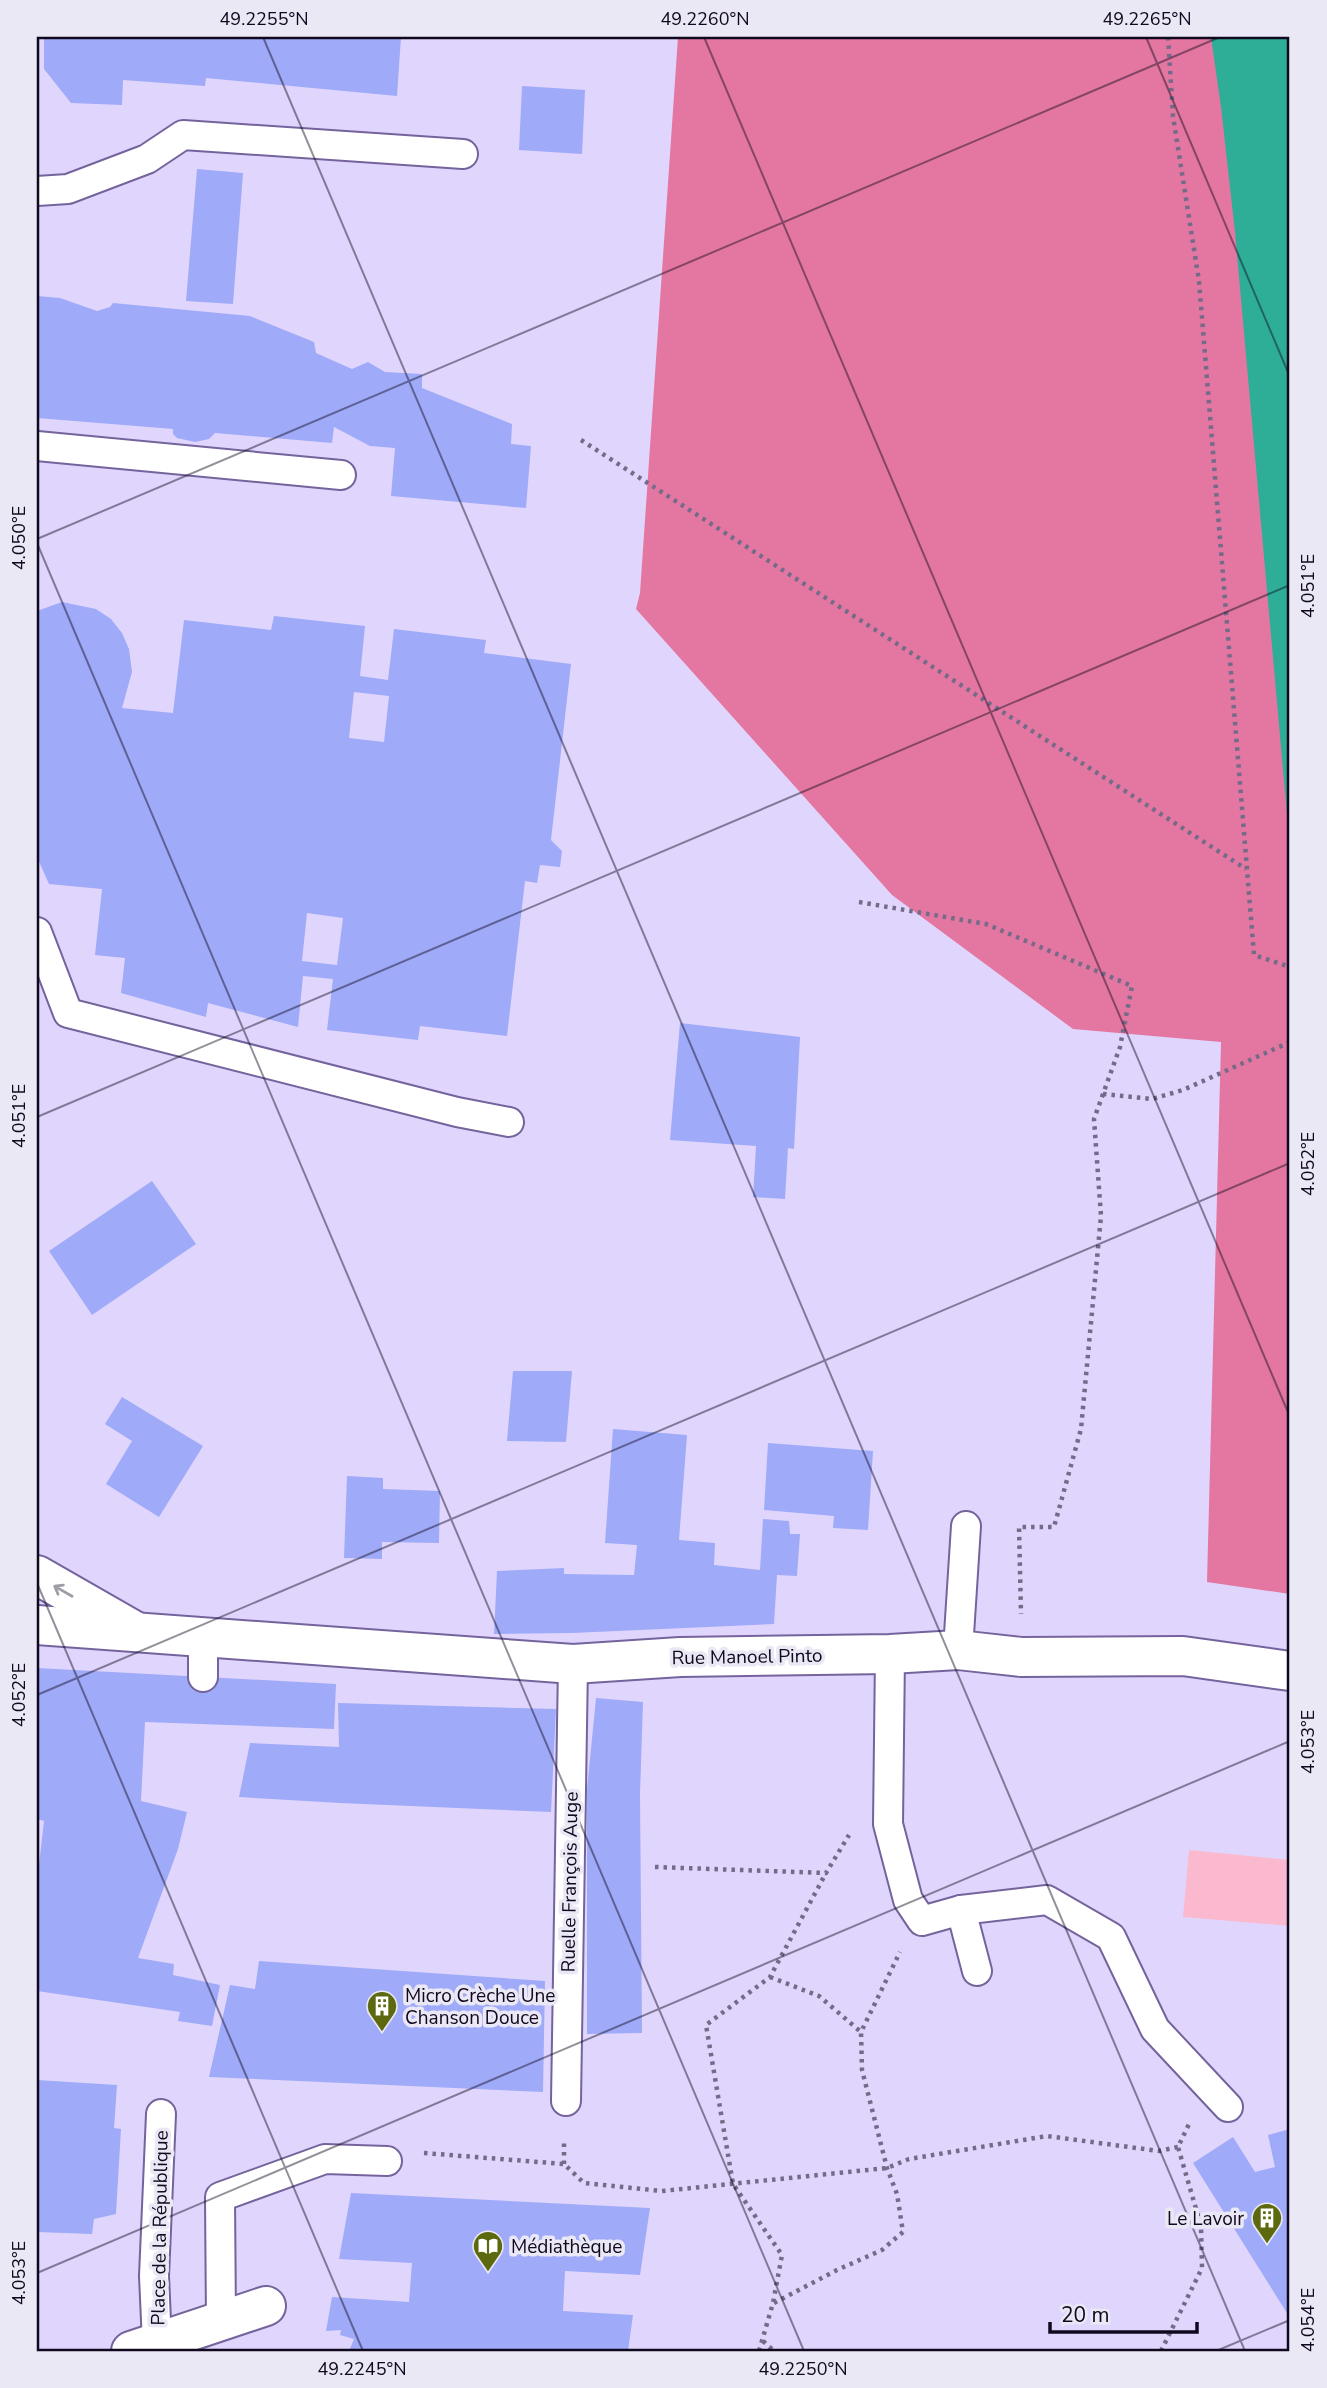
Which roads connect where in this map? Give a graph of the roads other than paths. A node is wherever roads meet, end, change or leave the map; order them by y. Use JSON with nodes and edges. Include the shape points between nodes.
{"nodes":[{"id":1,"x":463,"y":153,"type":"dead end"},
{"id":2,"x":37,"y":191,"type":"edge"},
{"id":3,"x":37,"y":446,"type":"edge"},
{"id":4,"x":341,"y":475,"type":"dead end"},
{"id":5,"x":37,"y":932,"type":"edge"},
{"id":6,"x":509,"y":1122,"type":"dead end"},
{"id":7,"x":966,"y":1526,"type":"dead end"},
{"id":8,"x":37,"y":1576,"type":"edge"},
{"id":9,"x":37,"y":1625,"type":"edge"},
{"id":10,"x":133,"y":1630,"type":"junction"},
{"id":11,"x":203,"y":1636,"type":"junction"},
{"id":12,"x":958,"y":1650,"type":"junction"},
{"id":13,"x":890,"y":1654,"type":"junction"},
{"id":14,"x":573,"y":1664,"type":"junction"},
{"id":15,"x":1290,"y":1671,"type":"edge"},
{"id":16,"x":203,"y":1677,"type":"dead end"},
{"id":17,"x":961,"y":1910,"type":"junction"},
{"id":18,"x":977,"y":1971,"type":"dead end"},
{"id":19,"x":565,"y":2101,"type":"dead end"},
{"id":20,"x":1228,"y":2107,"type":"dead end"},
{"id":21,"x":162,"y":2114,"type":"dead end"},
{"id":22,"x":387,"y":2161,"type":"road end"},
{"id":23,"x":266,"y":2306,"type":"dead end"},
{"id":24,"x":221,"y":2321,"type":"junction"},
{"id":25,"x":149,"y":2348,"type":"edge"}],
"edges":[{"from":1,"to":2,"type":"lane","via":[[183,135],[147,159],[68,189]]},
{"from":3,"to":4,"type":"lane"},
{"from":5,"to":6,"type":"lane","via":[[68,1013]]},
{"from":7,"to":12,"type":"lane"},
{"from":10,"to":8,"type":"main road","one_way":true},
{"from":9,"to":10,"type":"main road","name":"Rue Manoel Pinto"},
{"from":10,"to":11,"type":"main road","name":"Rue Manoel Pinto"},
{"from":11,"to":14,"type":"main road","name":"Rue Manoel Pinto"},
{"from":11,"to":16,"type":"lane"},
{"from":12,"to":13,"type":"main road","name":"Rue Manoel Pinto"},
{"from":12,"to":15,"type":"main road","name":"Rue Manoel Pinto","via":[[1021,1657],[1183,1656]]},
{"from":13,"to":14,"type":"main road","name":"Rue Manoel Pinto","via":[[680,1657]]},
{"from":13,"to":17,"type":"lane","via":[[888,1824],[908,1900],[922,1921]]},
{"from":14,"to":19,"type":"lane","name":"Ruelle François Auge"},
{"from":17,"to":18,"type":"lane"},
{"from":17,"to":20,"type":"lane","via":[[1047,1900],[1111,1937],[1155,2029]]},
{"from":21,"to":25,"type":"lane","name":"Place de la République"},
{"from":22,"to":24,"type":"lane","via":[[325,2159],[220,2197]]},
{"from":23,"to":24,"type":"main road","name":"Place de la République"},
{"from":24,"to":25,"type":"main road","name":"Place de la République"}]}
